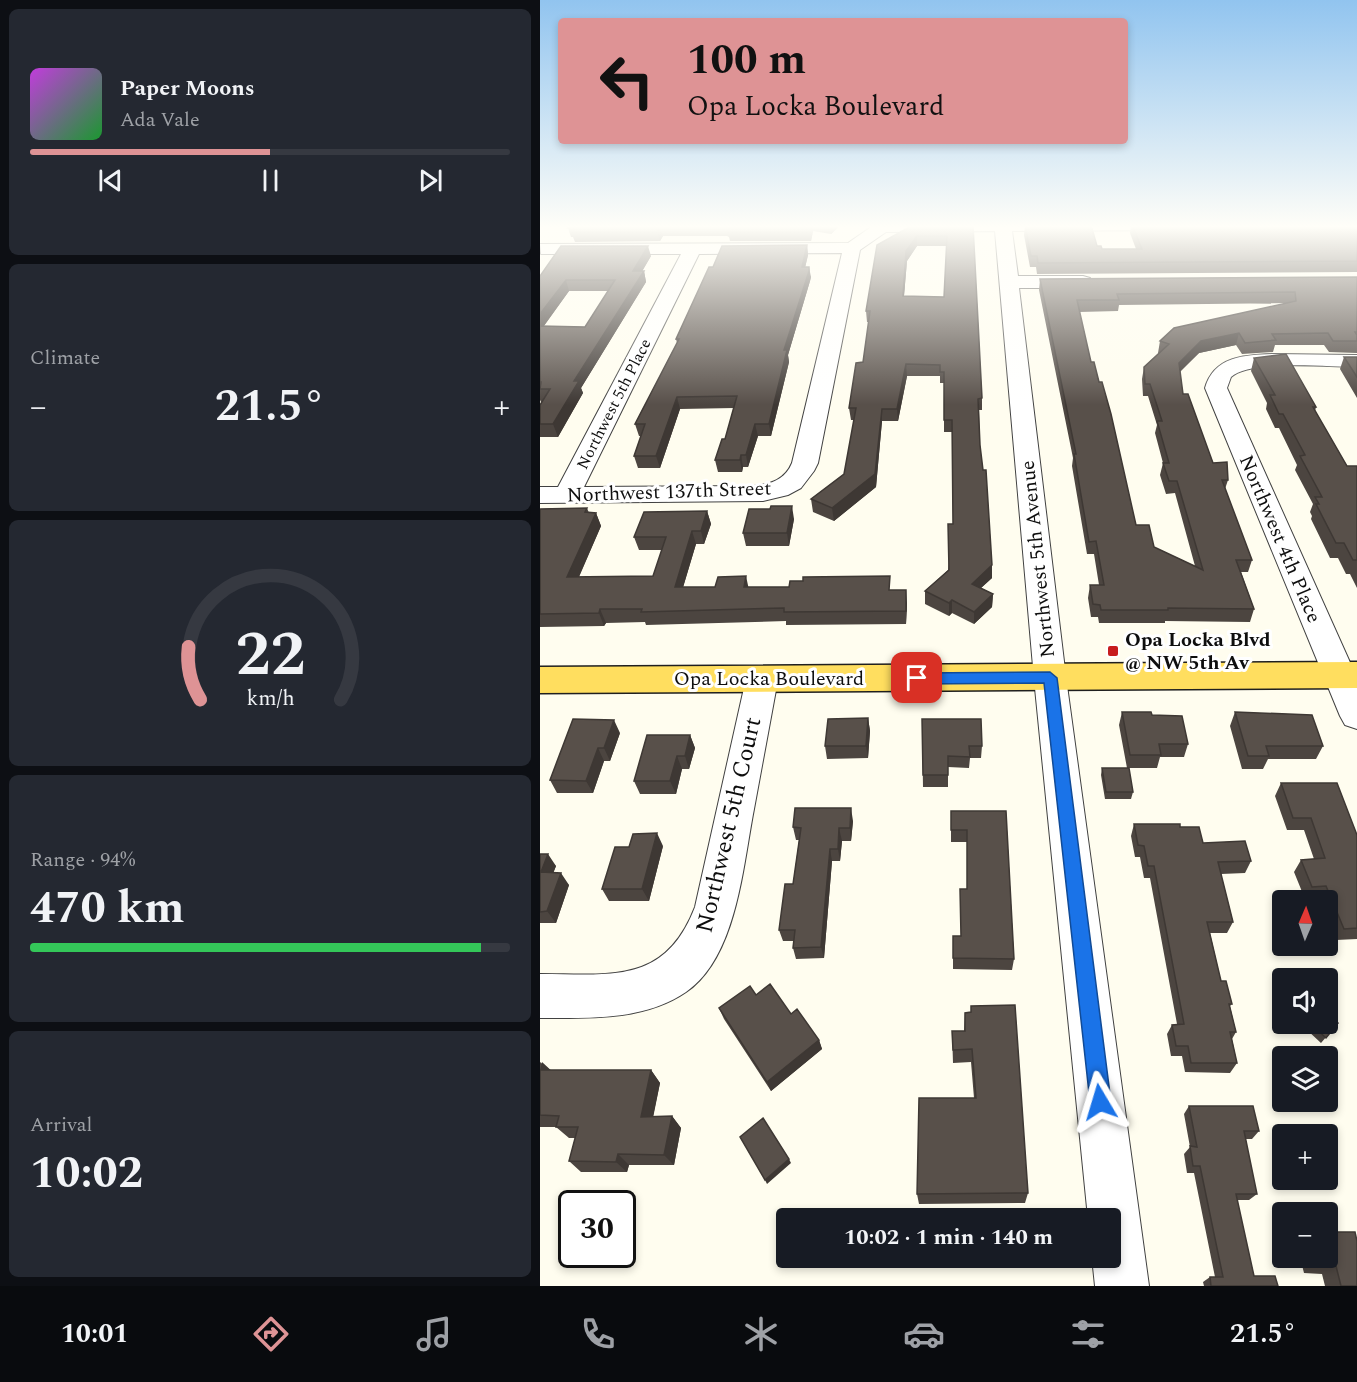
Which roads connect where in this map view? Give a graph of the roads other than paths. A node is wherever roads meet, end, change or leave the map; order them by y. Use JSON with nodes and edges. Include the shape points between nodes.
{"nodes":[{"id":1,"x":674,"y":285,"type":"edge"},
{"id":2,"x":844,"y":285,"type":"edge"},
{"id":3,"x":1010,"y":285,"type":"edge"},
{"id":4,"x":1357,"y":361,"type":"edge"},
{"id":5,"x":540,"y":495,"type":"edge"},
{"id":6,"x":567,"y":495,"type":"junction"},
{"id":7,"x":1348,"y":675,"type":"edge"},
{"id":8,"x":1050,"y":678,"type":"junction"},
{"id":9,"x":762,"y":679,"type":"junction"},
{"id":10,"x":540,"y":680,"type":"edge"},
{"id":11,"x":1357,"y":716,"type":"edge"},
{"id":12,"x":540,"y":996,"type":"edge"},
{"id":13,"x":1122,"y":1286,"type":"edge"}],
"edges":[{"from":1,"to":6,"type":"street","name":"Northwest 5th Place"},
{"from":2,"to":6,"type":"street","name":"Northwest 137th Street","via":[[805,463],[795,480],[776,491],[754,494]]},
{"from":3,"to":8,"type":"street","name":"Northwest 5th Avenue"},
{"from":4,"to":7,"type":"street","name":"Northwest 4th Place","via":[[1256,362],[1233,366],[1222,373],[1216,388]]},
{"from":5,"to":6,"type":"street","name":"Northwest 137th Street"},
{"from":7,"to":8,"type":"main road","name":"Opa Locka Boulevard"},
{"from":7,"to":11,"type":"street","name":"Northwest 4th Place"},
{"from":8,"to":9,"type":"main road","name":"Opa Locka Boulevard"},
{"from":8,"to":13,"type":"street","name":"Northwest 5th Avenue"},
{"from":9,"to":10,"type":"main road","name":"Opa Locka Boulevard"},
{"from":9,"to":12,"type":"street","name":"Northwest 5th Court","via":[[715,907],[704,939],[685,966],[669,979],[628,994]]}]}
